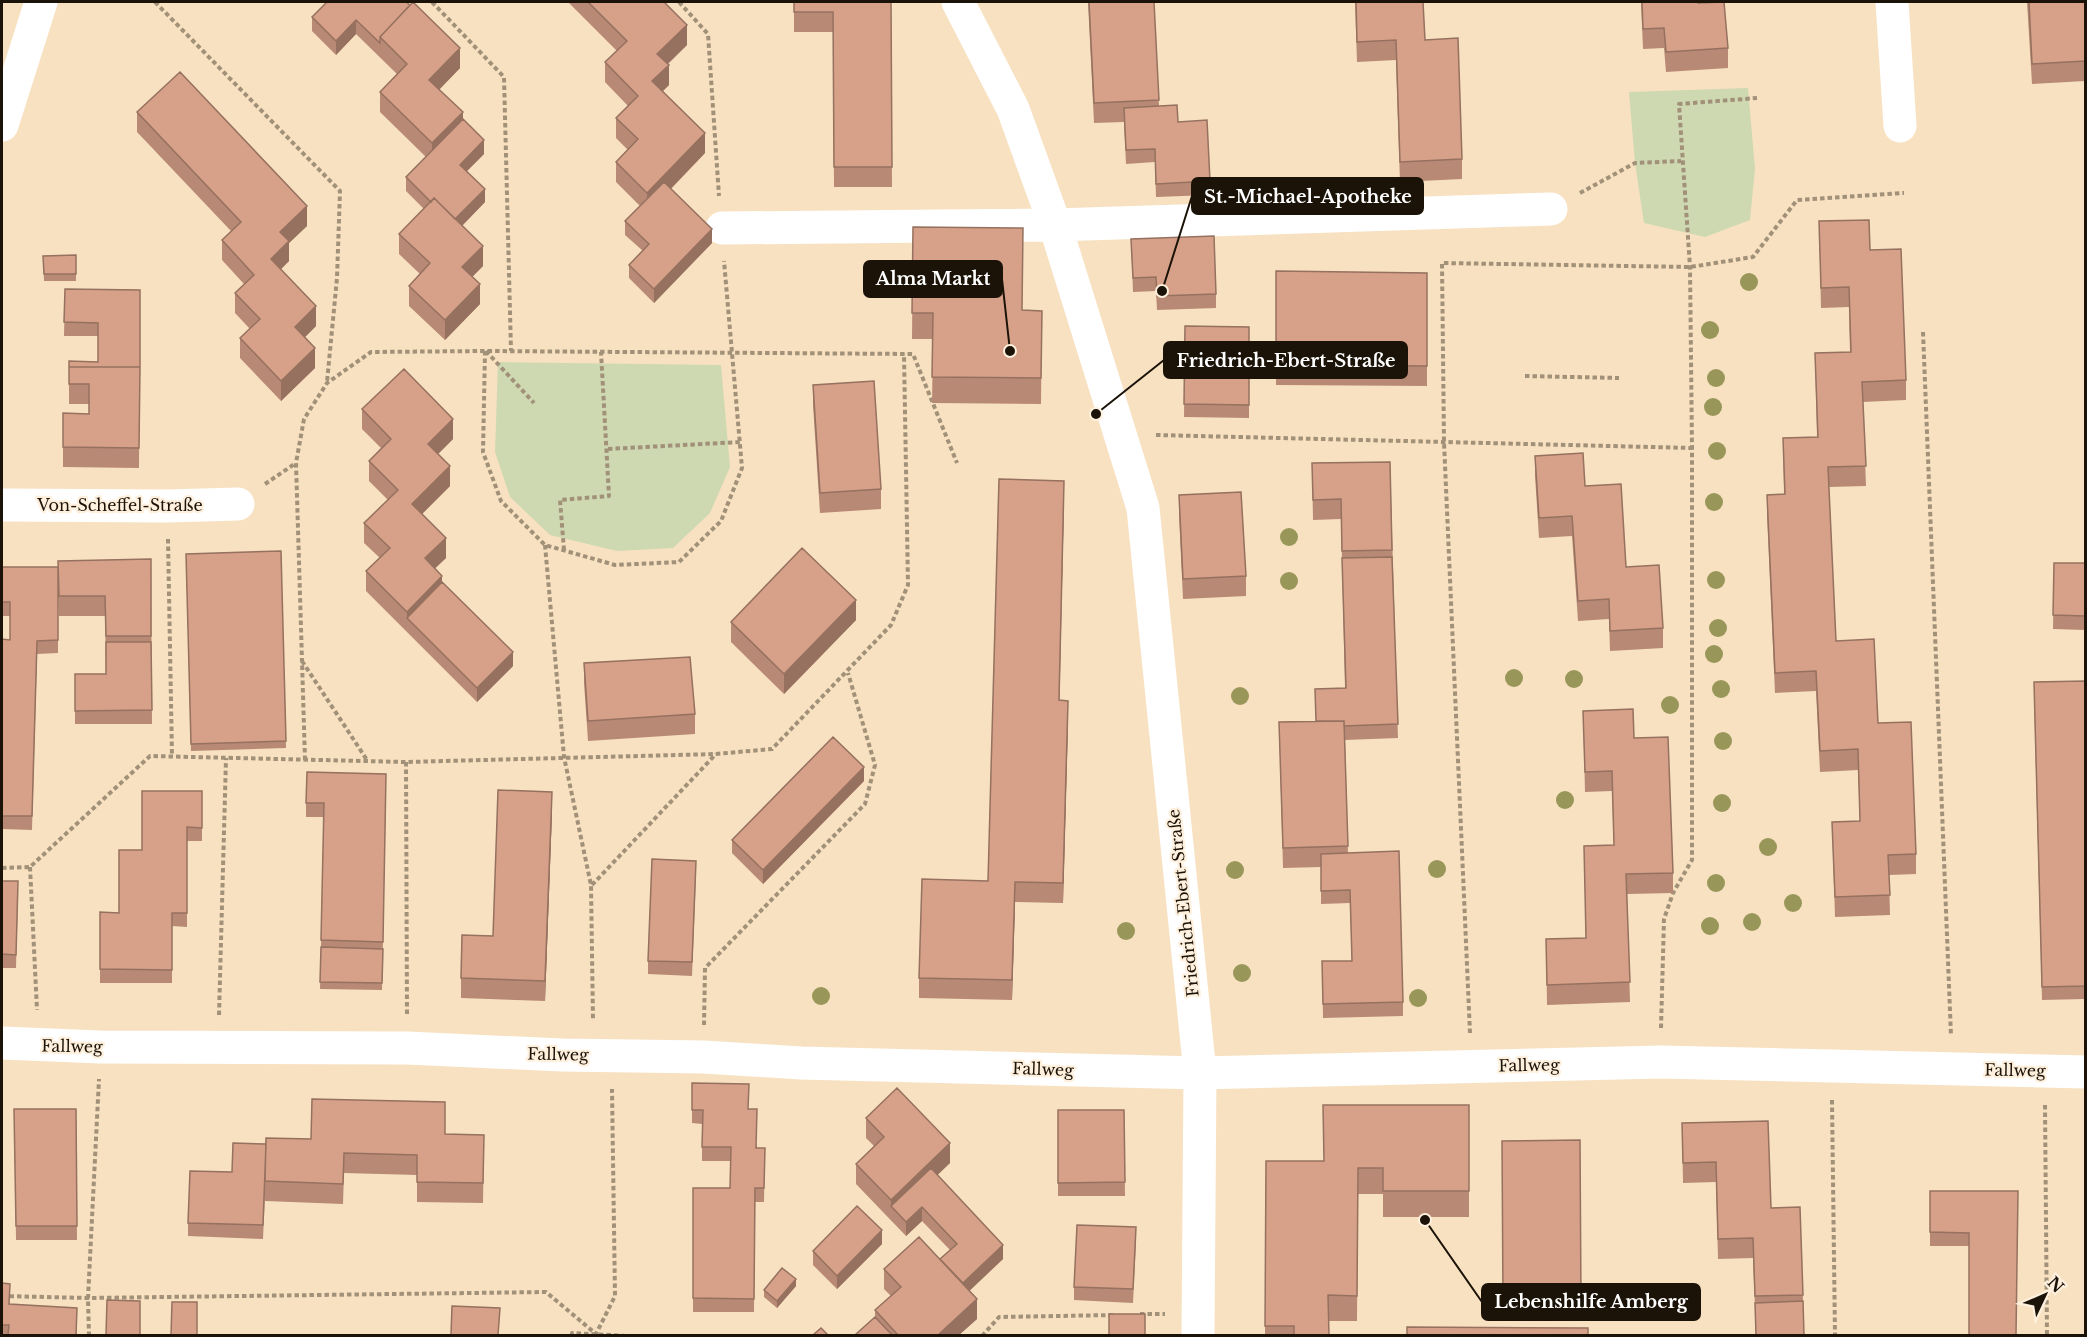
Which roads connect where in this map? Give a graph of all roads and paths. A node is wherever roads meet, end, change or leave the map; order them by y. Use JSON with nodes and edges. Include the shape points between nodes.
{"nodes":[{"id":1,"x":41,"y":2,"type":"edge"},
{"id":2,"x":155,"y":2,"type":"edge"},
{"id":3,"x":432,"y":2,"type":"edge"},
{"id":4,"x":679,"y":2,"type":"edge"},
{"id":5,"x":958,"y":2,"type":"edge"},
{"id":6,"x":1893,"y":2,"type":"edge"},
{"id":7,"x":1757,"y":98,"type":"dead end"},
{"id":8,"x":2,"y":125,"type":"edge"},
{"id":9,"x":1900,"y":126,"type":"dead end"},
{"id":10,"x":1681,"y":161,"type":"junction"},
{"id":11,"x":1904,"y":193,"type":"dead end"},
{"id":12,"x":1551,"y":209,"type":"joint"},
{"id":13,"x":1055,"y":225,"type":"junction"},
{"id":14,"x":722,"y":228,"type":"junction"},
{"id":15,"x":1690,"y":267,"type":"junction"},
{"id":16,"x":1923,"y":332,"type":"dead end"},
{"id":17,"x":485,"y":351,"type":"junction"},
{"id":18,"x":511,"y":351,"type":"junction"},
{"id":19,"x":601,"y":352,"type":"junction"},
{"id":20,"x":731,"y":353,"type":"junction"},
{"id":21,"x":904,"y":354,"type":"junction"},
{"id":22,"x":1525,"y":376,"type":"dead end"},
{"id":23,"x":1619,"y":378,"type":"dead end"},
{"id":24,"x":327,"y":383,"type":"junction"},
{"id":25,"x":534,"y":403,"type":"dead end"},
{"id":26,"x":1121,"y":434,"type":"junction"},
{"id":27,"x":740,"y":442,"type":"junction"},
{"id":28,"x":1444,"y":442,"type":"junction"},
{"id":29,"x":1692,"y":448,"type":"junction"},
{"id":30,"x":608,"y":449,"type":"junction"},
{"id":31,"x":957,"y":464,"type":"dead end"},
{"id":32,"x":238,"y":504,"type":"dead end"},
{"id":33,"x":2,"y":505,"type":"edge"},
{"id":34,"x":167,"y":506,"type":"junction"},
{"id":35,"x":545,"y":545,"type":"junction"},
{"id":36,"x":564,"y":550,"type":"junction"},
{"id":37,"x":301,"y":660,"type":"junction"},
{"id":38,"x":847,"y":673,"type":"junction"},
{"id":39,"x":716,"y":754,"type":"junction"},
{"id":40,"x":172,"y":756,"type":"junction"},
{"id":41,"x":564,"y":757,"type":"junction"},
{"id":42,"x":226,"y":758,"type":"junction"},
{"id":43,"x":305,"y":760,"type":"junction"},
{"id":44,"x":367,"y":760,"type":"junction"},
{"id":45,"x":406,"y":762,"type":"junction"},
{"id":46,"x":30,"y":867,"type":"junction"},
{"id":47,"x":2,"y":868,"type":"edge"},
{"id":48,"x":591,"y":885,"type":"junction"},
{"id":49,"x":2,"y":1043,"type":"edge"},
{"id":50,"x":39,"y":1045,"type":"junction"},
{"id":51,"x":218,"y":1046,"type":"junction"},
{"id":52,"x":100,"y":1047,"type":"junction"},
{"id":53,"x":407,"y":1048,"type":"junction"},
{"id":54,"x":603,"y":1055,"type":"junction"},
{"id":55,"x":704,"y":1057,"type":"junction"},
{"id":56,"x":1661,"y":1062,"type":"junction"},
{"id":57,"x":1472,"y":1066,"type":"junction"},
{"id":58,"x":1831,"y":1066,"type":"junction"},
{"id":59,"x":1953,"y":1069,"type":"junction"},
{"id":60,"x":2045,"y":1071,"type":"junction"},
{"id":61,"x":2085,"y":1072,"type":"edge"},
{"id":62,"x":1200,"y":1073,"type":"junction"},
{"id":63,"x":2,"y":1296,"type":"edge"},
{"id":64,"x":88,"y":1298,"type":"junction"},
{"id":65,"x":1139,"y":1314,"type":"edge"},
{"id":66,"x":1116,"y":1315,"type":"edge"},
{"id":67,"x":1198,"y":1324,"type":"edge"},
{"id":68,"x":596,"y":1334,"type":"edge"},
{"id":69,"x":89,"y":1335,"type":"edge"},
{"id":70,"x":572,"y":1335,"type":"edge"},
{"id":71,"x":627,"y":1335,"type":"edge"},
{"id":72,"x":982,"y":1335,"type":"edge"},
{"id":73,"x":1835,"y":1335,"type":"edge"},
{"id":74,"x":2047,"y":1335,"type":"edge"}],
"edges":[{"from":1,"to":8,"type":"street"},
{"from":2,"to":24,"type":"path","via":[[340,191]]},
{"from":3,"to":18,"type":"path","via":[[504,77]]},
{"from":4,"to":14,"type":"path","via":[[708,34]]},
{"from":5,"to":13,"type":"street","name":"Friedrich-Ebert-Straße","via":[[1013,109]]},
{"from":6,"to":9,"type":"street"},
{"from":7,"to":10,"type":"path","via":[[1679,104]]},
{"from":10,"to":12,"type":"path","via":[[1635,163]]},
{"from":10,"to":15,"type":"path"},
{"from":11,"to":15,"type":"path","via":[[1797,200],[1753,257]]},
{"from":12,"to":13,"type":"street"},
{"from":13,"to":14,"type":"street"},
{"from":13,"to":26,"type":"street","name":"Friedrich-Ebert-Straße"},
{"from":14,"to":20,"type":"path"},
{"from":15,"to":28,"type":"path","via":[[1442,262]]},
{"from":15,"to":29,"type":"path"},
{"from":16,"to":59,"type":"path"},
{"from":17,"to":18,"type":"path"},
{"from":17,"to":24,"type":"path","via":[[371,352]]},
{"from":17,"to":25,"type":"path"},
{"from":17,"to":35,"type":"path","via":[[483,452],[501,501]]},
{"from":18,"to":19,"type":"path"},
{"from":19,"to":20,"type":"path"},
{"from":19,"to":30,"type":"path"},
{"from":20,"to":21,"type":"path"},
{"from":20,"to":27,"type":"path"},
{"from":21,"to":31,"type":"path","via":[[912,354]]},
{"from":21,"to":38,"type":"path","via":[[908,585],[891,625]]},
{"from":22,"to":23,"type":"path"},
{"from":24,"to":37,"type":"path","via":[[304,419],[296,463]]},
{"from":26,"to":28,"type":"path"},
{"from":26,"to":62,"type":"street","name":"Friedrich-Ebert-Straße","via":[[1143,508]]},
{"from":27,"to":30,"type":"path"},
{"from":27,"to":36,"type":"path","via":[[742,468],[721,521],[679,562],[615,565]]},
{"from":28,"to":29,"type":"path"},
{"from":28,"to":57,"type":"path"},
{"from":29,"to":56,"type":"path","via":[[1692,860],[1673,893],[1664,919]]},
{"from":30,"to":36,"type":"path","via":[[609,496],[560,500]]},
{"from":32,"to":34,"type":"street","name":"Von-Scheffel-Straße"},
{"from":33,"to":34,"type":"street","name":"Von-Scheffel-Straße"},
{"from":34,"to":40,"type":"path"},
{"from":35,"to":36,"type":"path"},
{"from":35,"to":41,"type":"path"},
{"from":37,"to":43,"type":"path"},
{"from":37,"to":44,"type":"path"},
{"from":38,"to":39,"type":"path","via":[[772,749]]},
{"from":38,"to":55,"type":"path","via":[[874,765],[865,804],[705,968]]},
{"from":39,"to":41,"type":"path"},
{"from":39,"to":48,"type":"path"},
{"from":40,"to":42,"type":"path"},
{"from":40,"to":46,"type":"path","via":[[150,756]]},
{"from":41,"to":45,"type":"path"},
{"from":41,"to":48,"type":"path"},
{"from":42,"to":43,"type":"path"},
{"from":42,"to":51,"type":"path"},
{"from":43,"to":44,"type":"path"},
{"from":44,"to":45,"type":"path"},
{"from":45,"to":53,"type":"path"},
{"from":46,"to":47,"type":"path"},
{"from":46,"to":50,"type":"path"},
{"from":48,"to":54,"type":"path"},
{"from":49,"to":50,"type":"street","name":"Fallweg"},
{"from":50,"to":52,"type":"street","name":"Fallweg"},
{"from":51,"to":52,"type":"street","name":"Fallweg"},
{"from":51,"to":53,"type":"street","name":"Fallweg"},
{"from":52,"to":64,"type":"path"},
{"from":53,"to":54,"type":"street","name":"Fallweg"},
{"from":54,"to":55,"type":"street","name":"Fallweg"},
{"from":54,"to":68,"type":"path","via":[[615,1296]]},
{"from":55,"to":62,"type":"street","name":"Fallweg"},
{"from":56,"to":57,"type":"street","name":"Fallweg"},
{"from":56,"to":58,"type":"street","name":"Fallweg"},
{"from":57,"to":62,"type":"street","name":"Fallweg"},
{"from":58,"to":59,"type":"street","name":"Fallweg"},
{"from":58,"to":73,"type":"path"},
{"from":59,"to":60,"type":"street","name":"Fallweg"},
{"from":60,"to":61,"type":"street","name":"Fallweg"},
{"from":60,"to":74,"type":"path"},
{"from":62,"to":67,"type":"street","name":"Friedrich-Ebert-Straße"},
{"from":63,"to":64,"type":"path"},
{"from":64,"to":68,"type":"path","via":[[546,1292]]},
{"from":64,"to":69,"type":"path"},
{"from":65,"to":67,"type":"path"},
{"from":66,"to":72,"type":"path","via":[[999,1317]]},
{"from":68,"to":70,"type":"path"},
{"from":68,"to":71,"type":"path"}]}
